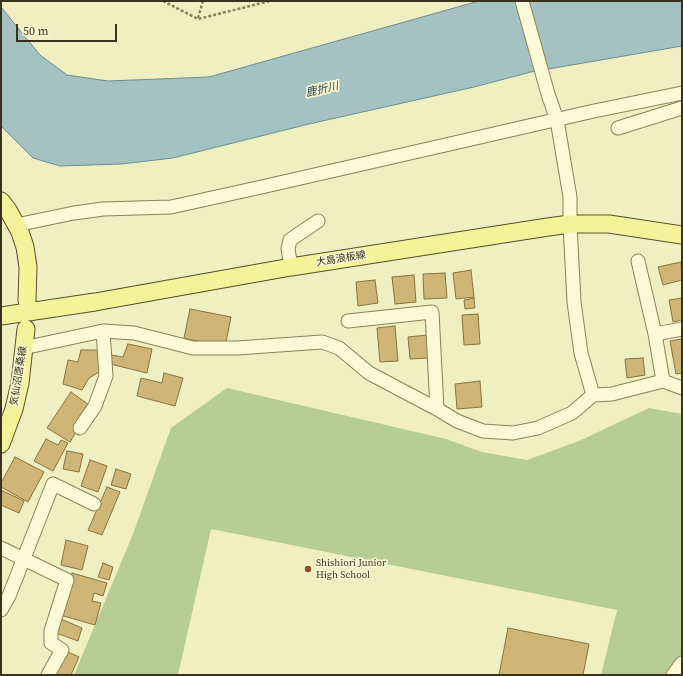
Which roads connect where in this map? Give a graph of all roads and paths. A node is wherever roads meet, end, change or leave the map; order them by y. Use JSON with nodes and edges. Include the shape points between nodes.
{"nodes":[{"id":1,"x":163,"y":1,"type":"edge"},
{"id":2,"x":203,"y":1,"type":"edge"},
{"id":3,"x":270,"y":1,"type":"edge"},
{"id":4,"x":522,"y":1,"type":"edge"},
{"id":5,"x":198,"y":19,"type":"junction"},
{"id":6,"x":682,"y":93,"type":"edge"},
{"id":7,"x":682,"y":108,"type":"edge"},
{"id":8,"x":557,"y":120,"type":"junction"},
{"id":9,"x":618,"y":128,"type":"dead end"},
{"id":10,"x":1,"y":201,"type":"edge"},
{"id":11,"x":318,"y":221,"type":"dead end"},
{"id":12,"x":570,"y":224,"type":"junction"},
{"id":13,"x":16,"y":225,"type":"junction"},
{"id":14,"x":682,"y":235,"type":"edge"},
{"id":15,"x":638,"y":261,"type":"dead end"},
{"id":16,"x":291,"y":267,"type":"junction"},
{"id":17,"x":27,"y":301,"type":"dead end"},
{"id":18,"x":1,"y":316,"type":"edge"},
{"id":19,"x":348,"y":321,"type":"dead end"},
{"id":20,"x":682,"y":329,"type":"edge"},
{"id":21,"x":26,"y":330,"type":"dead end"},
{"id":22,"x":103,"y":331,"type":"junction"},
{"id":23,"x":655,"y":334,"type":"junction"},
{"id":24,"x":24,"y":348,"type":"junction"},
{"id":25,"x":663,"y":381,"type":"junction"},
{"id":26,"x":682,"y":388,"type":"edge"},
{"id":27,"x":593,"y":395,"type":"junction"},
{"id":28,"x":437,"y":408,"type":"junction"},
{"id":29,"x":80,"y":428,"type":"dead end"},
{"id":30,"x":1,"y":444,"type":"edge"},
{"id":31,"x":94,"y":504,"type":"dead end"},
{"id":32,"x":1,"y":548,"type":"edge"},
{"id":33,"x":24,"y":560,"type":"junction"},
{"id":34,"x":1,"y":610,"type":"edge"},
{"id":35,"x":682,"y":663,"type":"edge"},
{"id":36,"x":48,"y":675,"type":"edge"},
{"id":37,"x":673,"y":675,"type":"edge"}],
"edges":[{"from":1,"to":5,"type":"path"},
{"from":2,"to":5,"type":"path"},
{"from":3,"to":5,"type":"path"},
{"from":4,"to":8,"type":"street"},
{"from":6,"to":8,"type":"street"},
{"from":7,"to":9,"type":"street"},
{"from":8,"to":12,"type":"street","via":[[570,197]]},
{"from":8,"to":13,"type":"street","via":[[171,206],[103,209]]},
{"from":10,"to":13,"type":"main road"},
{"from":11,"to":16,"type":"street","via":[[290,240],[288,249]]},
{"from":12,"to":14,"type":"main road","name":"大島浪板線","via":[[609,224]]},
{"from":12,"to":16,"type":"main road","name":"大島浪板線"},
{"from":12,"to":27,"type":"street","via":[[574,302],[581,353]]},
{"from":13,"to":17,"type":"main road","via":[[25,247],[28,267]]},
{"from":15,"to":23,"type":"street"},
{"from":16,"to":18,"type":"main road","name":"大島浪板線"},
{"from":19,"to":28,"type":"street","via":[[432,312]]},
{"from":20,"to":23,"type":"street"},
{"from":21,"to":24,"type":"main road","name":"気仙沼唐桑線"},
{"from":22,"to":24,"type":"street"},
{"from":22,"to":28,"type":"street","via":[[134,333],[193,348],[237,348],[322,342],[339,348],[370,373]]},
{"from":22,"to":29,"type":"street","via":[[106,376],[95,406]]},
{"from":23,"to":25,"type":"street"},
{"from":24,"to":30,"type":"main road","name":"気仙沼唐桑線","via":[[14,409]]},
{"from":25,"to":26,"type":"street"},
{"from":25,"to":27,"type":"street","via":[[612,394]]},
{"from":27,"to":28,"type":"street","via":[[572,413],[538,428],[513,433],[482,431],[457,421]]},
{"from":31,"to":33,"type":"street","via":[[54,484]]},
{"from":32,"to":33,"type":"street"},
{"from":33,"to":34,"type":"street"},
{"from":33,"to":36,"type":"street","via":[[67,580],[51,630],[51,643],[62,650]]},
{"from":35,"to":37,"type":"street"}]}
